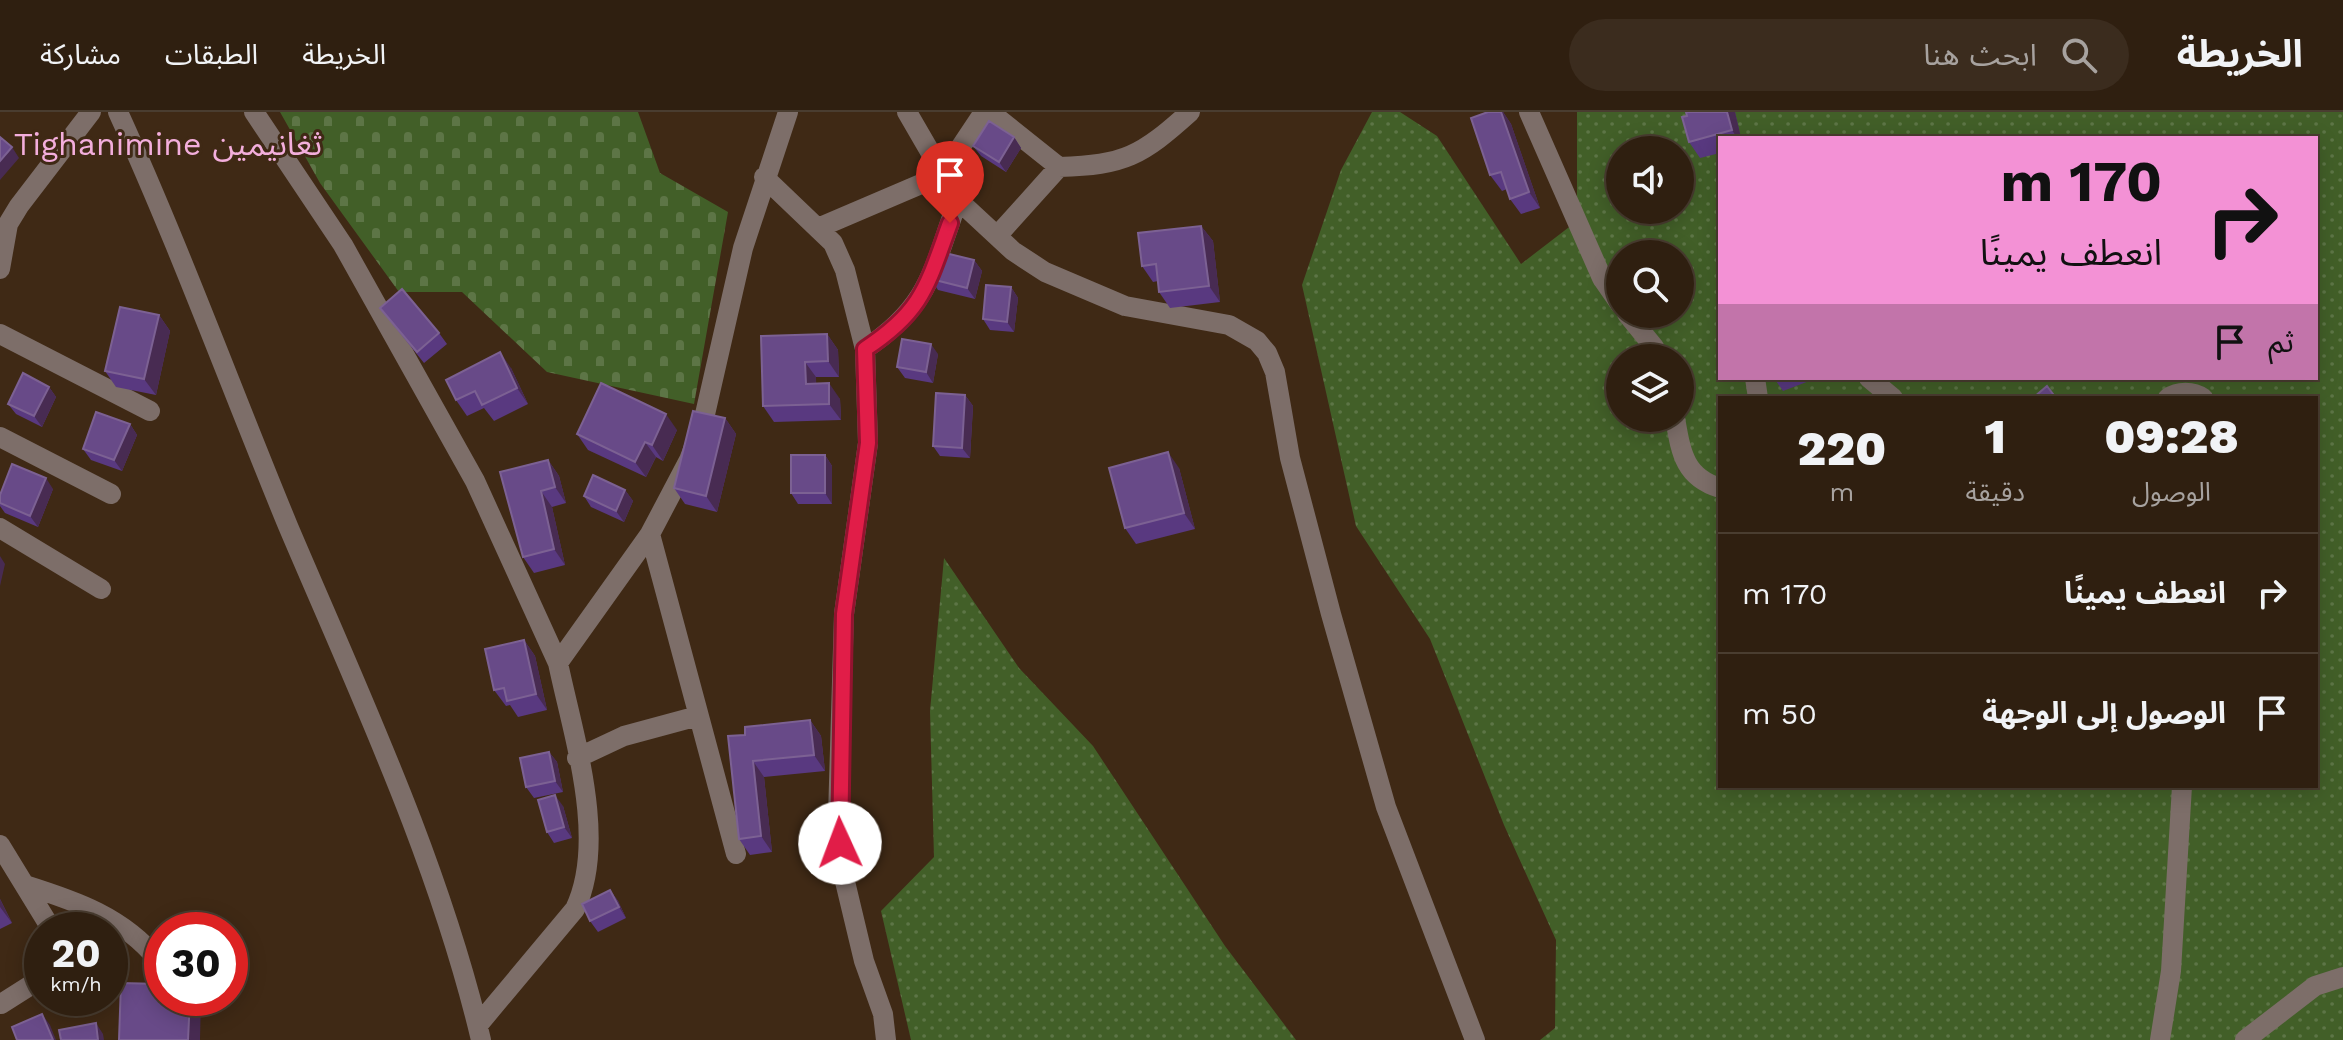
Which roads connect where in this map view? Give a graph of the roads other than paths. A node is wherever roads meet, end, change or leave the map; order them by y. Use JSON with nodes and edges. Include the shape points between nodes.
{"nodes":[{"id":1,"x":91,"y":112,"type":"edge"},
{"id":2,"x":118,"y":112,"type":"edge"},
{"id":3,"x":254,"y":112,"type":"edge"},
{"id":4,"x":788,"y":112,"type":"edge"},
{"id":5,"x":907,"y":112,"type":"edge"},
{"id":6,"x":984,"y":112,"type":"edge"},
{"id":7,"x":990,"y":112,"type":"edge"},
{"id":8,"x":1190,"y":112,"type":"edge"},
{"id":9,"x":1529,"y":112,"type":"edge"},
{"id":10,"x":1059,"y":167,"type":"junction"},
{"id":11,"x":942,"y":175,"type":"junction"},
{"id":12,"x":764,"y":177,"type":"junction"},
{"id":13,"x":958,"y":200,"type":"junction"},
{"id":14,"x":4,"y":220,"type":"edge"},
{"id":15,"x":818,"y":228,"type":"junction"},
{"id":16,"x":997,"y":236,"type":"junction"},
{"id":17,"x":0,"y":269,"type":"edge"},
{"id":18,"x":1606,"y":284,"type":"edge"},
{"id":19,"x":1638,"y":328,"type":"edge"},
{"id":20,"x":0,"y":334,"type":"edge"},
{"id":21,"x":1652,"y":344,"type":"edge"},
{"id":22,"x":865,"y":349,"type":"junction"},
{"id":23,"x":1871,"y":380,"type":"edge"},
{"id":24,"x":1891,"y":396,"type":"edge"},
{"id":25,"x":2171,"y":396,"type":"edge"},
{"id":26,"x":2200,"y":396,"type":"edge"},
{"id":27,"x":150,"y":411,"type":"dead end"},
{"id":28,"x":1678,"y":432,"type":"edge"},
{"id":29,"x":0,"y":437,"type":"edge"},
{"id":30,"x":1718,"y":487,"type":"edge"},
{"id":31,"x":111,"y":494,"type":"dead end"},
{"id":32,"x":0,"y":528,"type":"edge"},
{"id":33,"x":650,"y":534,"type":"junction"},
{"id":34,"x":101,"y":589,"type":"dead end"},
{"id":35,"x":558,"y":663,"type":"junction"},
{"id":36,"x":698,"y":716,"type":"junction"},
{"id":37,"x":577,"y":758,"type":"junction"},
{"id":38,"x":2182,"y":788,"type":"edge"},
{"id":39,"x":0,"y":845,"type":"edge"},
{"id":40,"x":736,"y":854,"type":"edge"},
{"id":41,"x":25,"y":885,"type":"junction"},
{"id":42,"x":41,"y":912,"type":"edge"},
{"id":43,"x":144,"y":942,"type":"edge"},
{"id":44,"x":2343,"y":977,"type":"edge"},
{"id":45,"x":24,"y":989,"type":"edge"},
{"id":46,"x":1,"y":1004,"type":"edge"},
{"id":47,"x":480,"y":1033,"type":"edge"},
{"id":48,"x":886,"y":1040,"type":"edge"},
{"id":49,"x":1475,"y":1040,"type":"edge"},
{"id":50,"x":2160,"y":1040,"type":"edge"},
{"id":51,"x":2245,"y":1040,"type":"edge"}],
"edges":[{"from":1,"to":14,"type":"street"},
{"from":2,"to":47,"type":"street","via":[[400,794]]},
{"from":3,"to":35,"type":"street","via":[[343,245],[475,481]]},
{"from":4,"to":12,"type":"street"},
{"from":5,"to":11,"type":"street"},
{"from":6,"to":11,"type":"street"},
{"from":7,"to":10,"type":"street"},
{"from":8,"to":10,"type":"street","via":[[1129,159]]},
{"from":9,"to":18,"type":"street"},
{"from":10,"to":16,"type":"street"},
{"from":11,"to":13,"type":"street"},
{"from":11,"to":15,"type":"street"},
{"from":12,"to":15,"type":"street"},
{"from":12,"to":33,"type":"street","via":[[703,423]]},
{"from":13,"to":16,"type":"street"},
{"from":13,"to":22,"type":"street","via":[[921,298],[894,330]]},
{"from":14,"to":17,"type":"street"},
{"from":15,"to":22,"type":"street","via":[[833,243],[845,270]]},
{"from":16,"to":49,"type":"street","via":[[1069,284],[1125,306],[1229,325],[1267,353],[1290,458],[1386,807]]},
{"from":19,"to":21,"type":"street"},
{"from":20,"to":27,"type":"street"},
{"from":22,"to":48,"type":"street","via":[[868,443],[844,614],[838,816],[849,905]]},
{"from":23,"to":24,"type":"street"},
{"from":25,"to":26,"type":"street"},
{"from":28,"to":30,"type":"street","via":[[1686,465],[1702,483]]},
{"from":29,"to":31,"type":"street"},
{"from":32,"to":34,"type":"street"},
{"from":33,"to":35,"type":"street"},
{"from":33,"to":36,"type":"street"},
{"from":35,"to":37,"type":"street"},
{"from":36,"to":37,"type":"street","via":[[624,736]]},
{"from":36,"to":40,"type":"street"},
{"from":37,"to":47,"type":"street","via":[[590,849],[582,894]]},
{"from":38,"to":50,"type":"street","via":[[2171,971]]},
{"from":39,"to":41,"type":"street"},
{"from":41,"to":42,"type":"street"},
{"from":41,"to":43,"type":"street","via":[[75,901]]},
{"from":44,"to":51,"type":"street","via":[[2315,986]]},
{"from":45,"to":46,"type":"street"}]}
